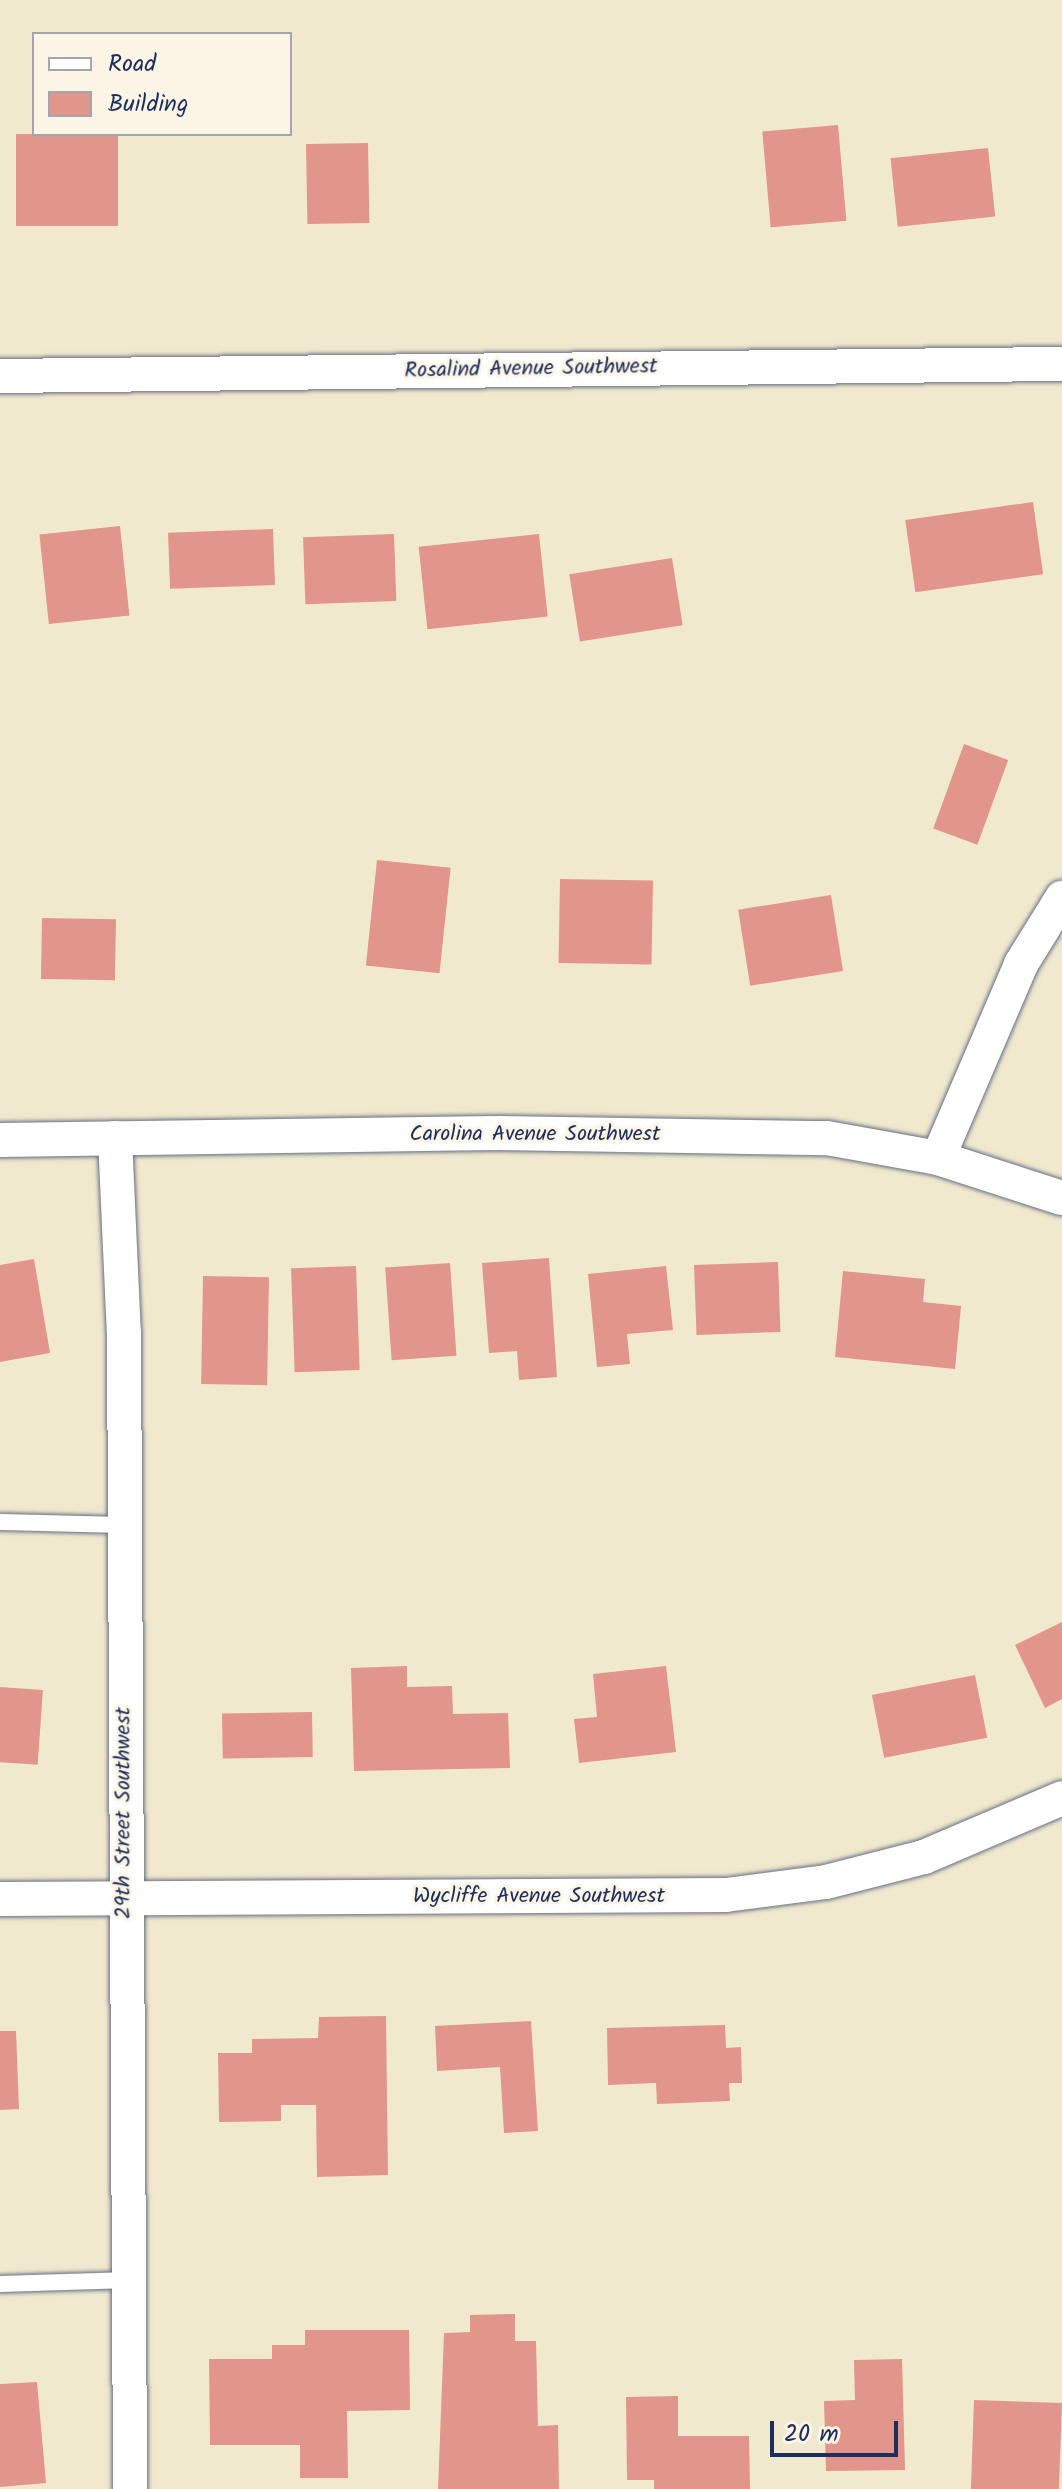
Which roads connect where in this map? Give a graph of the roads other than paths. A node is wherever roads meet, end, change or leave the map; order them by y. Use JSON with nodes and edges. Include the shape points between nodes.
{"nodes":[{"id":1,"x":1062,"y":364,"type":"edge"},
{"id":2,"x":0,"y":376,"type":"edge"},
{"id":3,"x":1062,"y":898,"type":"edge"},
{"id":4,"x":115,"y":1138,"type":"junction"},
{"id":5,"x":0,"y":1140,"type":"edge"},
{"id":6,"x":938,"y":1158,"type":"junction"},
{"id":7,"x":1062,"y":1198,"type":"edge"},
{"id":8,"x":0,"y":1522,"type":"edge"},
{"id":9,"x":124,"y":1525,"type":"junction"},
{"id":10,"x":1062,"y":1798,"type":"edge"},
{"id":11,"x":0,"y":1899,"type":"edge"},
{"id":12,"x":124,"y":1899,"type":"junction"},
{"id":13,"x":130,"y":2280,"type":"junction"},
{"id":14,"x":0,"y":2284,"type":"edge"},
{"id":15,"x":130,"y":2489,"type":"edge"}],
"edges":[{"from":1,"to":2,"type":"street","name":"Rosalind Avenue Southwest"},
{"from":3,"to":6,"type":"street","via":[[1021,964]]},
{"from":4,"to":5,"type":"street","name":"Carolina Avenue Southwest"},
{"from":4,"to":6,"type":"street","name":"Carolina Avenue Southwest","via":[[827,1138]]},
{"from":4,"to":9,"type":"street","name":"29th Street Southwest"},
{"from":6,"to":7,"type":"street","name":"Carolina Avenue Southwest"},
{"from":8,"to":9,"type":"lane"},
{"from":9,"to":12,"type":"street","name":"29th Street Southwest"},
{"from":10,"to":12,"type":"street","name":"Wycliffe Avenue Southwest","via":[[924,1857],[826,1882],[726,1895]]},
{"from":11,"to":12,"type":"street","name":"Wycliffe Avenue Southwest"},
{"from":12,"to":13,"type":"street","name":"29th Street Southwest"},
{"from":13,"to":14,"type":"lane"},
{"from":13,"to":15,"type":"street","name":"29th Street Southwest"}]}
